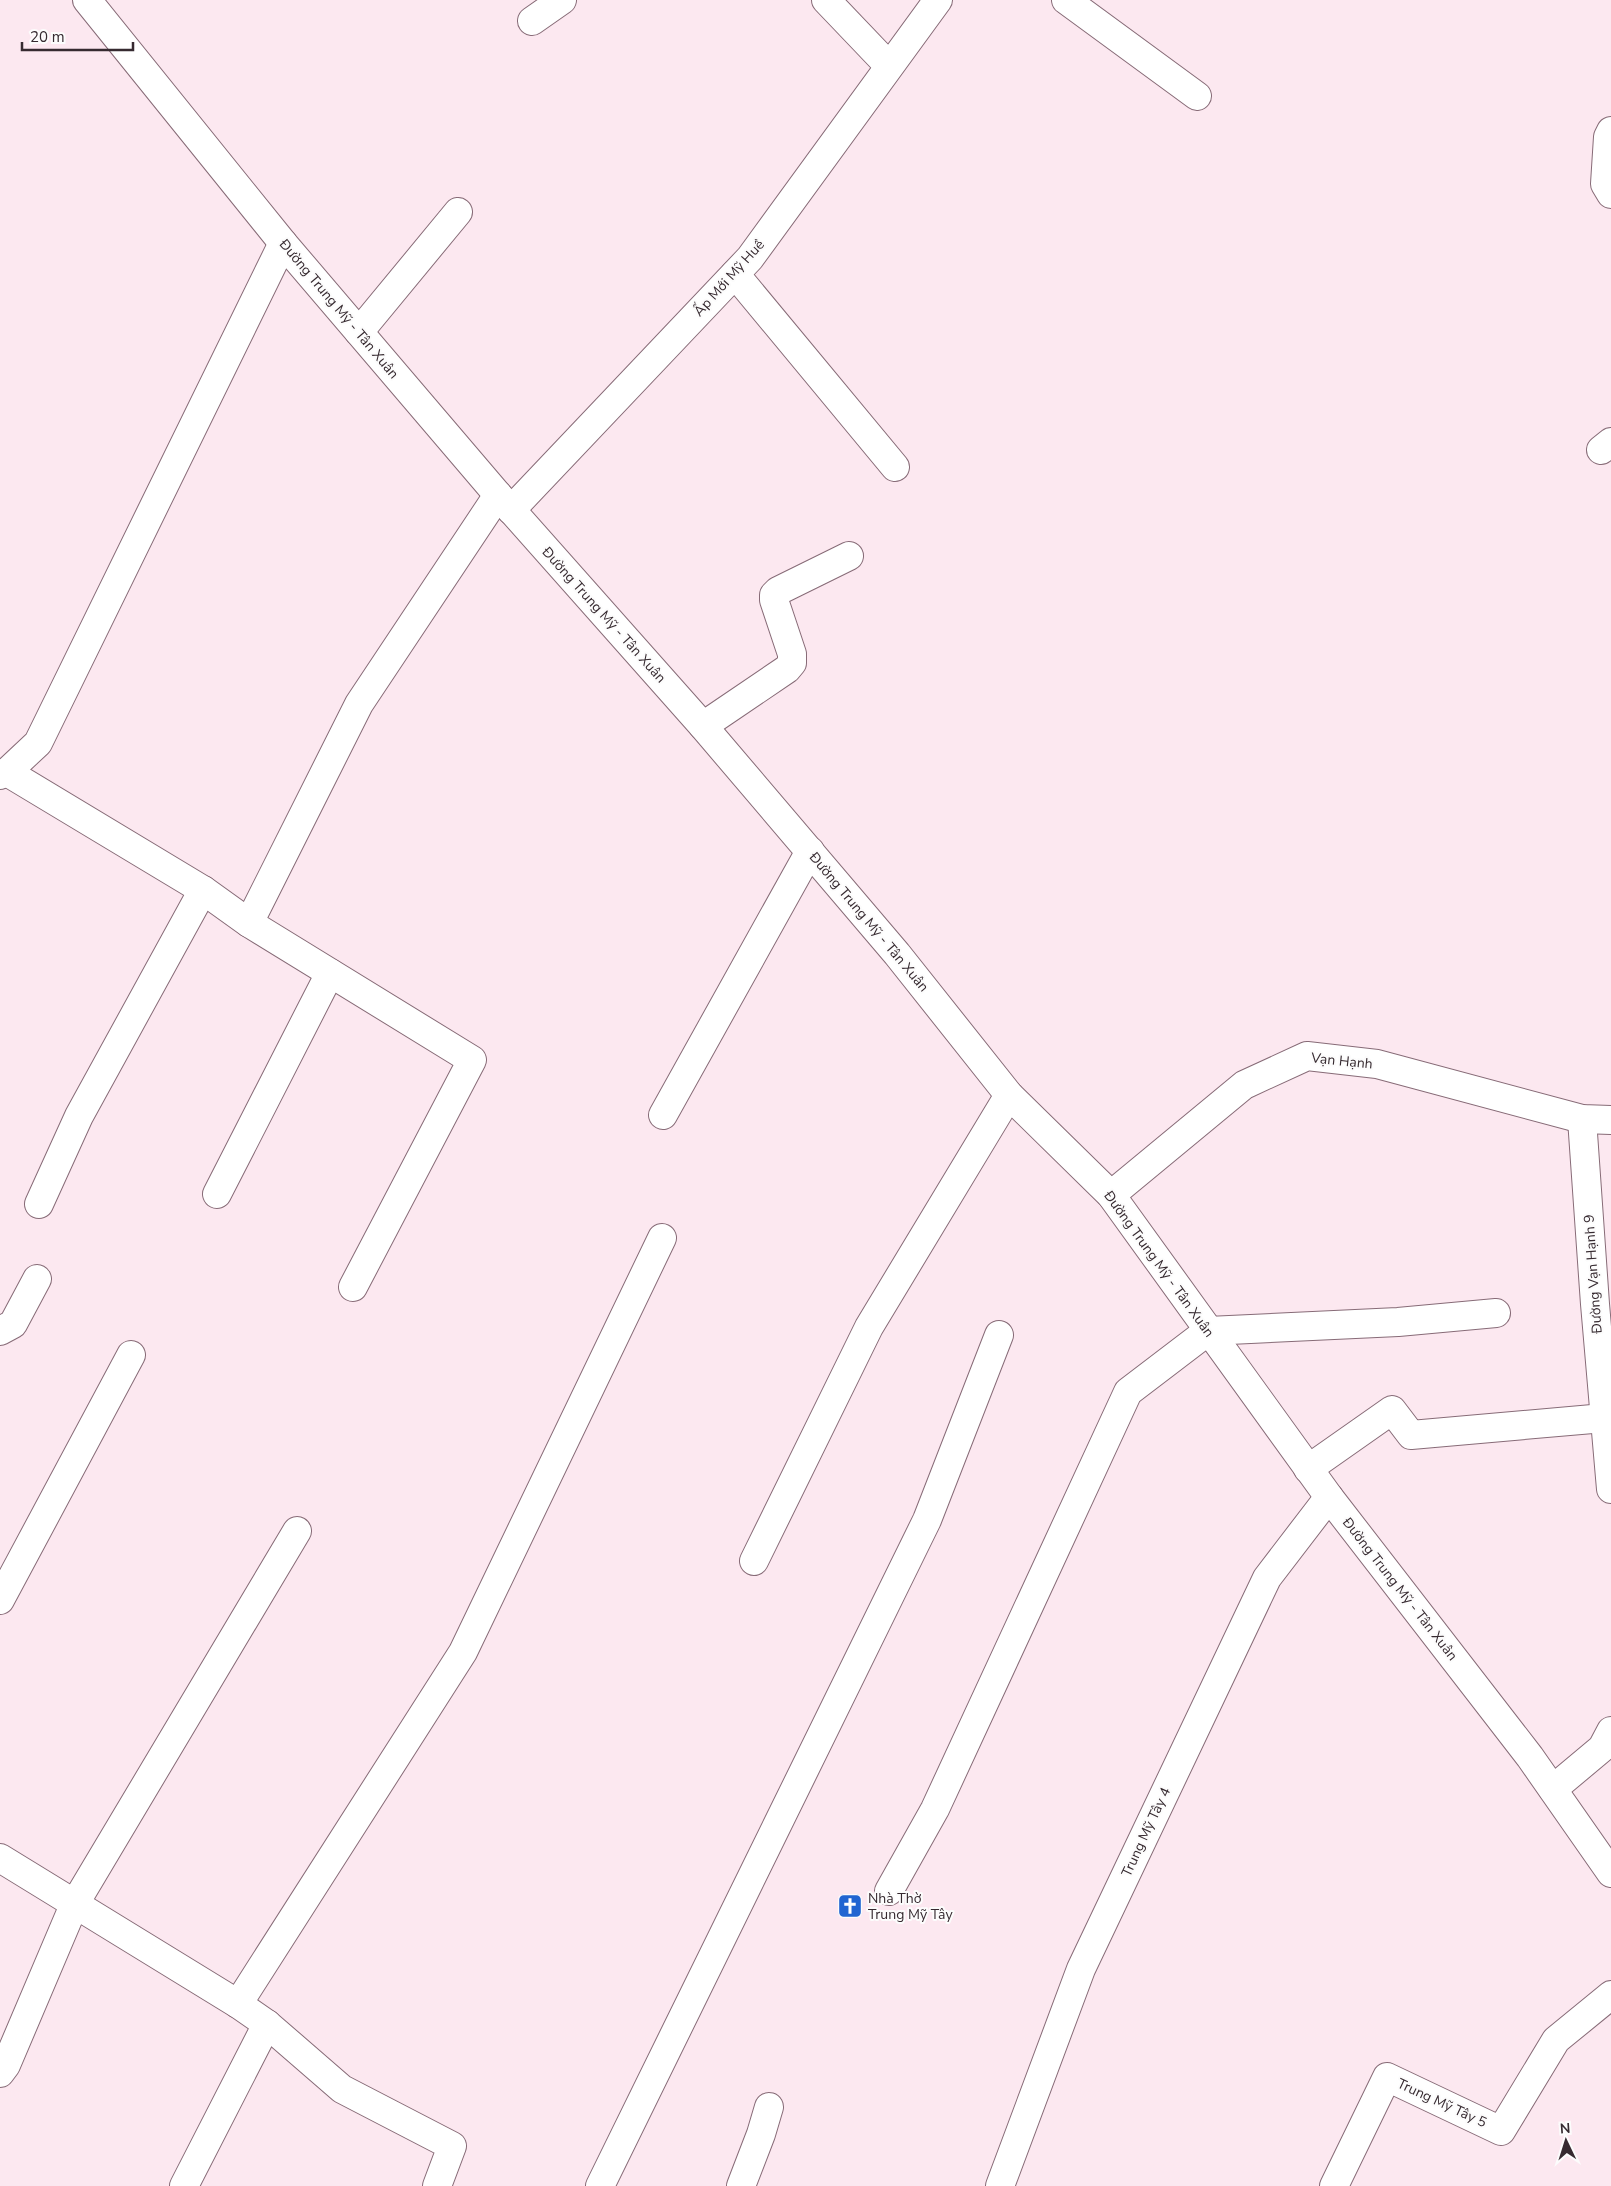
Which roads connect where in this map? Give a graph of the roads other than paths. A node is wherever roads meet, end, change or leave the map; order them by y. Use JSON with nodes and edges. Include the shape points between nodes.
{"nodes":[{"id":1,"x":87,"y":0,"type":"edge"},
{"id":2,"x":562,"y":0,"type":"edge"},
{"id":3,"x":826,"y":0,"type":"edge"},
{"id":4,"x":938,"y":0,"type":"edge"},
{"id":5,"x":1066,"y":0,"type":"edge"},
{"id":6,"x":532,"y":21,"type":"dead end"},
{"id":7,"x":889,"y":66,"type":"junction"},
{"id":8,"x":1197,"y":96,"type":"dead end"},
{"id":9,"x":1611,"y":130,"type":"edge"},
{"id":10,"x":1611,"y":194,"type":"edge"},
{"id":11,"x":458,"y":212,"type":"dead end"},
{"id":12,"x":283,"y":243,"type":"junction"},
{"id":13,"x":735,"y":274,"type":"junction"},
{"id":14,"x":359,"y":332,"type":"junction"},
{"id":15,"x":895,"y":467,"type":"dead end"},
{"id":16,"x":505,"y":502,"type":"junction"},
{"id":17,"x":849,"y":556,"type":"dead end"},
{"id":18,"x":703,"y":726,"type":"junction"},
{"id":19,"x":4,"y":774,"type":"edge"},
{"id":20,"x":810,"y":852,"type":"junction"},
{"id":21,"x":203,"y":890,"type":"junction"},
{"id":22,"x":249,"y":923,"type":"junction"},
{"id":23,"x":330,"y":973,"type":"junction"},
{"id":24,"x":1008,"y":1095,"type":"junction"},
{"id":25,"x":663,"y":1115,"type":"dead end"},
{"id":26,"x":1582,"y":1120,"type":"junction"},
{"id":27,"x":1611,"y":1120,"type":"edge"},
{"id":28,"x":217,"y":1194,"type":"dead end"},
{"id":29,"x":1111,"y":1195,"type":"junction"},
{"id":30,"x":39,"y":1204,"type":"dead end"},
{"id":31,"x":662,"y":1238,"type":"dead end"},
{"id":32,"x":37,"y":1278,"type":"dead end"},
{"id":33,"x":353,"y":1287,"type":"dead end"},
{"id":34,"x":1496,"y":1313,"type":"dead end"},
{"id":35,"x":1208,"y":1330,"type":"junction"},
{"id":36,"x":0,"y":1331,"type":"edge"},
{"id":37,"x":999,"y":1335,"type":"dead end"},
{"id":38,"x":131,"y":1355,"type":"dead end"},
{"id":39,"x":1604,"y":1418,"type":"junction"},
{"id":40,"x":1308,"y":1469,"type":"junction"},
{"id":41,"x":1611,"y":1489,"type":"edge"},
{"id":42,"x":1329,"y":1497,"type":"junction"},
{"id":43,"x":297,"y":1531,"type":"dead end"},
{"id":44,"x":754,"y":1562,"type":"dead end"},
{"id":45,"x":0,"y":1600,"type":"edge"},
{"id":46,"x":1608,"y":1742,"type":"edge"},
{"id":47,"x":1553,"y":1790,"type":"junction"},
{"id":48,"x":0,"y":1858,"type":"edge"},
{"id":49,"x":1611,"y":1873,"type":"edge"},
{"id":50,"x":889,"y":1891,"type":"dead end"},
{"id":51,"x":74,"y":1905,"type":"junction"},
{"id":52,"x":1611,"y":1995,"type":"edge"},
{"id":53,"x":238,"y":2004,"type":"junction"},
{"id":54,"x":268,"y":2024,"type":"junction"},
{"id":55,"x":0,"y":2073,"type":"edge"},
{"id":56,"x":770,"y":2107,"type":"dead end"},
{"id":57,"x":184,"y":2186,"type":"edge"},
{"id":58,"x":437,"y":2186,"type":"edge"},
{"id":59,"x":600,"y":2186,"type":"edge"},
{"id":60,"x":741,"y":2186,"type":"edge"},
{"id":61,"x":1000,"y":2186,"type":"edge"},
{"id":62,"x":1334,"y":2186,"type":"edge"}],
"edges":[{"from":1,"to":12,"type":"street","name":"Đường Trung Mỹ - Tân Xuân"},
{"from":2,"to":6,"type":"street"},
{"from":3,"to":7,"type":"street"},
{"from":4,"to":7,"type":"street","name":"Ấp Mới Mỹ Huề"},
{"from":5,"to":8,"type":"street"},
{"from":7,"to":13,"type":"street","name":"Ấp Mới Mỹ Huề","via":[[750,258]]},
{"from":9,"to":10,"type":"street","via":[[1605,184]]},
{"from":11,"to":14,"type":"street"},
{"from":12,"to":14,"type":"street","name":"Đường Trung Mỹ - Tân Xuân"},
{"from":12,"to":19,"type":"street","via":[[38,743]]},
{"from":13,"to":15,"type":"street"},
{"from":13,"to":16,"type":"street","name":"Ấp Mới Mỹ Huề"},
{"from":14,"to":16,"type":"street","name":"Đường Trung Mỹ - Tân Xuân"},
{"from":16,"to":18,"type":"street","name":"Đường Trung Mỹ - Tân Xuân"},
{"from":16,"to":22,"type":"street","name":"Ấp Mới Mỹ Huề","via":[[359,704]]},
{"from":17,"to":18,"type":"street","via":[[774,595],[792,663]]},
{"from":18,"to":20,"type":"street","name":"Đường Trung Mỹ - Tân Xuân"},
{"from":19,"to":21,"type":"street"},
{"from":20,"to":24,"type":"street","name":"Đường Trung Mỹ - Tân Xuân","via":[[897,954]]},
{"from":20,"to":25,"type":"street"},
{"from":21,"to":22,"type":"street"},
{"from":21,"to":30,"type":"street","via":[[79,1116]]},
{"from":22,"to":23,"type":"street"},
{"from":23,"to":28,"type":"street"},
{"from":23,"to":33,"type":"street","via":[[472,1060]]},
{"from":24,"to":29,"type":"street","name":"Đường Trung Mỹ - Tân Xuân"},
{"from":24,"to":44,"type":"street","via":[[869,1327]]},
{"from":26,"to":27,"type":"street","name":"Vạn Hạnh"},
{"from":26,"to":29,"type":"street","name":"Vạn Hạnh","via":[[1377,1064],[1307,1056],[1244,1085]]},
{"from":26,"to":39,"type":"street","name":"Đường Vạn Hạnh 9"},
{"from":29,"to":35,"type":"street","name":"Đường Trung Mỹ - Tân Xuân"},
{"from":31,"to":53,"type":"street","via":[[463,1652]]},
{"from":32,"to":36,"type":"street","via":[[13,1324]]},
{"from":34,"to":35,"type":"street","via":[[1398,1322]]},
{"from":35,"to":40,"type":"street","name":"Đường Trung Mỹ - Tân Xuân"},
{"from":35,"to":50,"type":"street","via":[[1128,1392],[934,1809]]},
{"from":37,"to":59,"type":"street","via":[[927,1520]]},
{"from":38,"to":45,"type":"street"},
{"from":39,"to":40,"type":"street","via":[[1411,1435],[1392,1410]]},
{"from":39,"to":41,"type":"street","name":"Đường Vạn Hạnh 9"},
{"from":40,"to":42,"type":"street","name":"Đường Trung Mỹ - Tân Xuân"},
{"from":42,"to":47,"type":"street","name":"Đường Trung Mỹ - Tân Xuân"},
{"from":42,"to":61,"type":"street","name":"Trung Mỹ Tây 4","via":[[1267,1578],[1081,1969]]},
{"from":43,"to":51,"type":"street"},
{"from":46,"to":47,"type":"street"},
{"from":47,"to":49,"type":"street","name":"Đường Trung Mỹ - Tân Xuân"},
{"from":48,"to":51,"type":"street"},
{"from":51,"to":53,"type":"street"},
{"from":51,"to":55,"type":"street"},
{"from":52,"to":62,"type":"street","name":"Trung Mỹ Tây 5","via":[[1556,2040],[1501,2131],[1387,2077]]},
{"from":53,"to":54,"type":"street"},
{"from":54,"to":57,"type":"street"},
{"from":54,"to":58,"type":"street","via":[[342,2089],[452,2146]]},
{"from":56,"to":60,"type":"street"}]}
